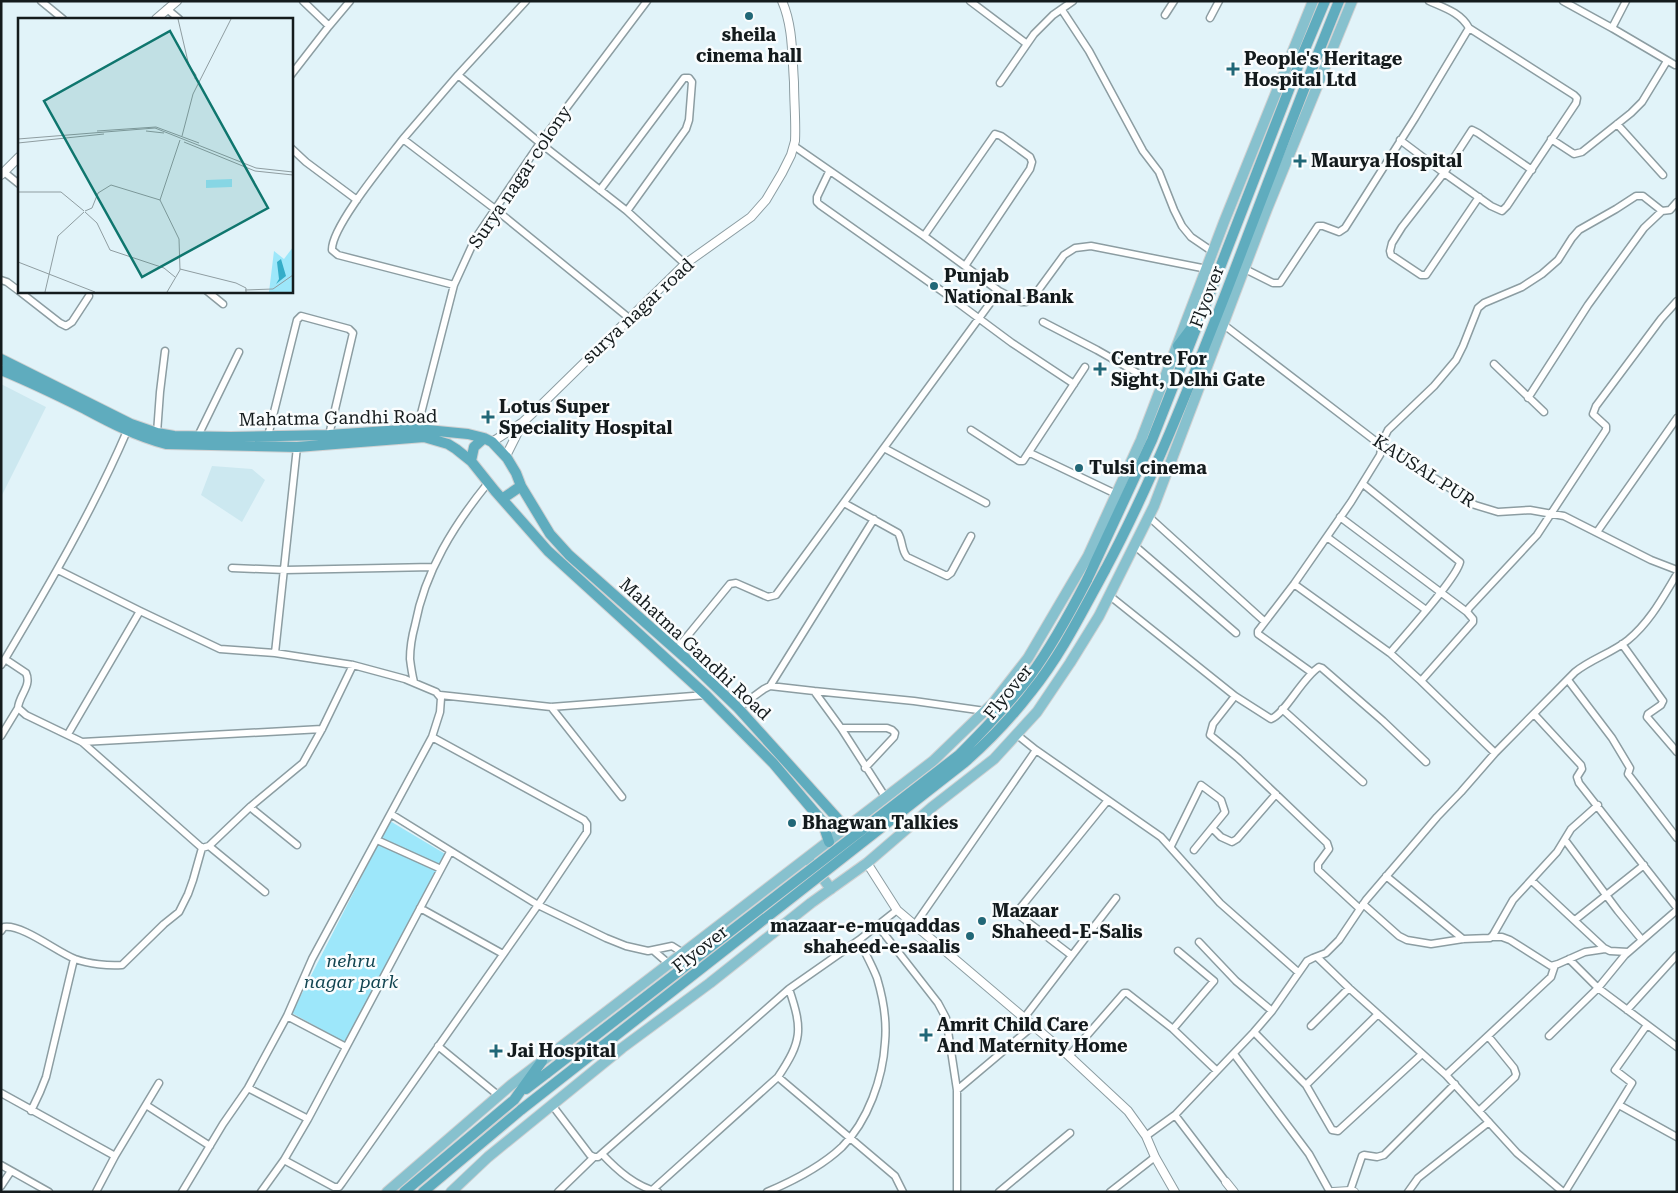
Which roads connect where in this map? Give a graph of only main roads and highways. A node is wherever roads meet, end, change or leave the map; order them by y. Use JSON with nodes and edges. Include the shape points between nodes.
{"nodes":[{"id":1,"x":1313,"y":1,"type":"edge"},
{"id":2,"x":1325,"y":1,"type":"edge"},
{"id":3,"x":1339,"y":1,"type":"edge"},
{"id":4,"x":1352,"y":1,"type":"edge"},
{"id":5,"x":1202,"y":314,"type":"junction"},
{"id":6,"x":1178,"y":346,"type":"junction"},
{"id":7,"x":1,"y":360,"type":"edge"},
{"id":8,"x":1,"y":370,"type":"edge"},
{"id":9,"x":488,"y":440,"type":"junction"},
{"id":10,"x":471,"y":461,"type":"junction"},
{"id":11,"x":521,"y":486,"type":"junction"},
{"id":12,"x":502,"y":500,"type":"junction"},
{"id":13,"x":873,"y":808,"type":"junction"},
{"id":14,"x":846,"y":828,"type":"junction"},
{"id":15,"x":895,"y":839,"type":"junction"},
{"id":16,"x":829,"y":842,"type":"junction"},
{"id":17,"x":808,"y":859,"type":"junction"},
{"id":18,"x":831,"y":889,"type":"junction"},
{"id":19,"x":542,"y":1061,"type":"junction"},
{"id":20,"x":514,"y":1100,"type":"junction"},
{"id":21,"x":387,"y":1192,"type":"edge"},
{"id":22,"x":404,"y":1192,"type":"edge"},
{"id":23,"x":423,"y":1192,"type":"edge"},
{"id":24,"x":451,"y":1192,"type":"edge"}],
"edges":[{"from":1,"to":6,"type":"main road"},
{"from":2,"to":5,"type":"highway","name":"Flyover"},
{"from":3,"to":23,"type":"highway","name":"Flyover","bridge":true,"via":[[1183,404],[1105,570],[1063,646],[1031,692],[986,743],[950,775],[522,1109]]},
{"from":4,"to":15,"type":"main road","via":[[1267,210],[1154,506],[1110,596],[1037,712],[994,759]]},
{"from":5,"to":6,"type":"highway"},
{"from":5,"to":20,"type":"highway","name":"Flyover","bridge":true,"via":[[1152,440],[1087,580],[1063,626],[1031,674],[996,717],[958,755]]},
{"from":6,"to":13,"type":"main road","via":[[1142,440],[1088,556],[1028,658],[985,711],[933,761]]},
{"from":7,"to":9,"type":"highway","name":"Mahatma Gandhi Road","via":[[131,424],[174,436],[328,435],[417,429],[468,434]]},
{"from":8,"to":10,"type":"highway","name":"Mahatma Gandhi Road","via":[[127,432],[166,444],[297,447],[424,437],[448,444]]},
{"from":9,"to":10,"type":"highway","via":[[474,447]]},
{"from":9,"to":11,"type":"highway","name":"Mahatma Gandhi Road","via":[[506,456]]},
{"from":10,"to":12,"type":"highway","name":"Mahatma Gandhi Road"},
{"from":11,"to":12,"type":"highway"},
{"from":11,"to":14,"type":"highway","name":"Mahatma Gandhi Road","via":[[550,534],[569,556],[738,708]]},
{"from":12,"to":16,"type":"highway","name":"Mahatma Gandhi Road","via":[[548,551],[706,695],[773,763],[822,821]]},
{"from":13,"to":14,"type":"main road"},
{"from":13,"to":15,"type":"main road"},
{"from":14,"to":16,"type":"main road"},
{"from":15,"to":18,"type":"main road"},
{"from":16,"to":17,"type":"main road"},
{"from":17,"to":18,"type":"main road"},
{"from":17,"to":19,"type":"main road"},
{"from":18,"to":24,"type":"main road","via":[[622,1048],[488,1156]]},
{"from":19,"to":20,"type":"highway"},
{"from":19,"to":21,"type":"main road"},
{"from":20,"to":22,"type":"highway"}]}
